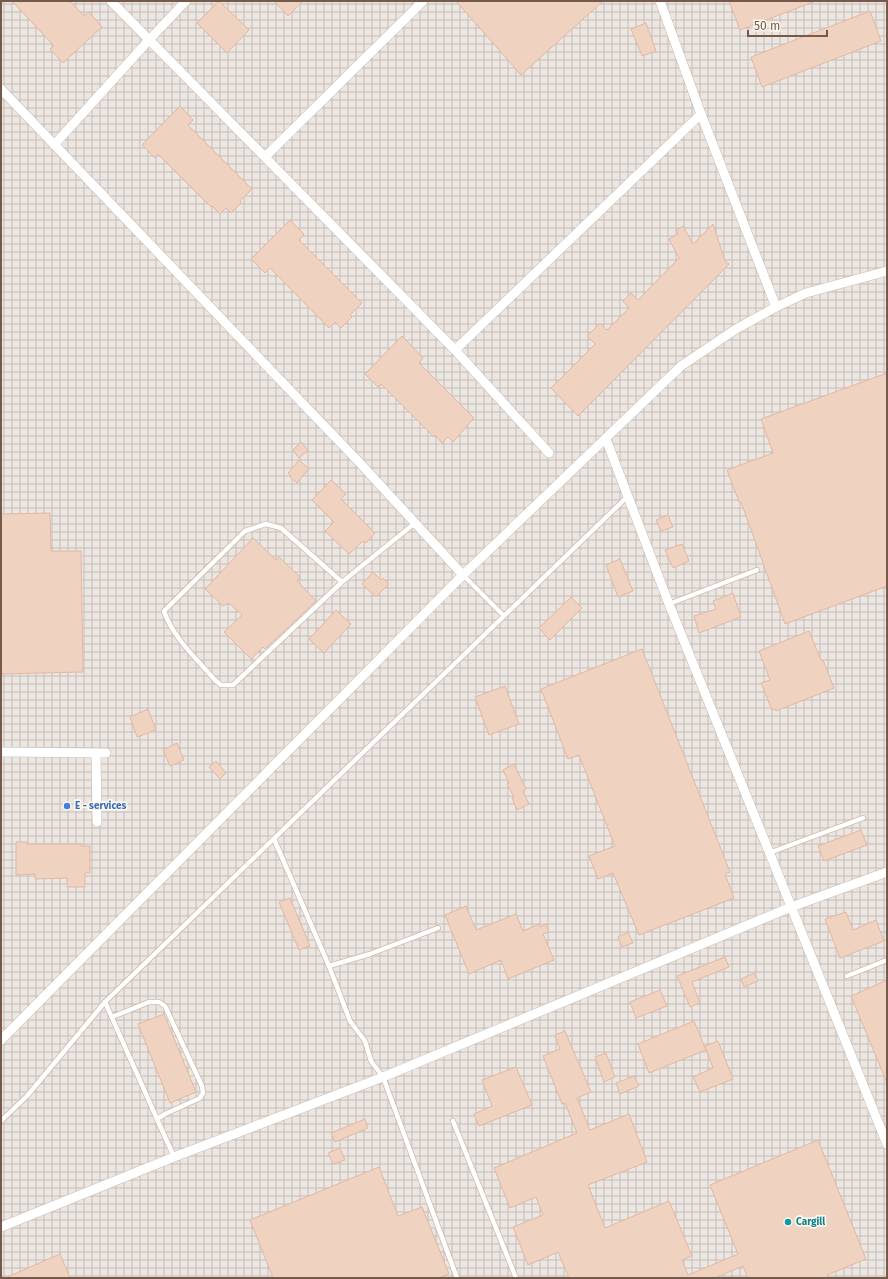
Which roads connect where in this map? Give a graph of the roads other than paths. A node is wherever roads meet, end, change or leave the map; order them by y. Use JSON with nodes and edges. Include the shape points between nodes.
{"nodes":[{"id":1,"x":111,"y":1,"type":"edge"},
{"id":2,"x":186,"y":1,"type":"edge"},
{"id":3,"x":423,"y":1,"type":"edge"},
{"id":4,"x":660,"y":1,"type":"edge"},
{"id":5,"x":149,"y":40,"type":"junction"},
{"id":6,"x":1,"y":89,"type":"edge"},
{"id":7,"x":701,"y":114,"type":"junction"},
{"id":8,"x":54,"y":145,"type":"junction"},
{"id":9,"x":265,"y":157,"type":"junction"},
{"id":10,"x":887,"y":271,"type":"edge"},
{"id":11,"x":776,"y":307,"type":"junction"},
{"id":12,"x":455,"y":350,"type":"junction"},
{"id":13,"x":606,"y":439,"type":"junction"},
{"id":14,"x":548,"y":453,"type":"dead end"},
{"id":15,"x":627,"y":497,"type":"junction"},
{"id":16,"x":415,"y":523,"type":"junction"},
{"id":17,"x":757,"y":570,"type":"dead end"},
{"id":18,"x":463,"y":575,"type":"junction"},
{"id":19,"x":342,"y":582,"type":"junction"},
{"id":20,"x":669,"y":604,"type":"junction"},
{"id":21,"x":504,"y":616,"type":"junction"},
{"id":22,"x":1,"y":752,"type":"edge"},
{"id":23,"x":96,"y":753,"type":"junction"},
{"id":24,"x":106,"y":753,"type":"dead end"},
{"id":25,"x":863,"y":818,"type":"dead end"},
{"id":26,"x":97,"y":822,"type":"dead end"},
{"id":27,"x":274,"y":839,"type":"junction"},
{"id":28,"x":769,"y":853,"type":"junction"},
{"id":29,"x":887,"y":872,"type":"edge"},
{"id":30,"x":791,"y":907,"type":"junction"},
{"id":31,"x":438,"y":928,"type":"dead end"},
{"id":32,"x":887,"y":960,"type":"edge"},
{"id":33,"x":329,"y":966,"type":"junction"},
{"id":34,"x":847,"y":976,"type":"dead end"},
{"id":35,"x":105,"y":1002,"type":"junction"},
{"id":36,"x":112,"y":1017,"type":"junction"},
{"id":37,"x":1,"y":1040,"type":"edge"},
{"id":38,"x":383,"y":1077,"type":"junction"},
{"id":39,"x":157,"y":1119,"type":"junction"},
{"id":40,"x":1,"y":1121,"type":"edge"},
{"id":41,"x":452,"y":1121,"type":"dead end"},
{"id":42,"x":887,"y":1144,"type":"edge"},
{"id":43,"x":174,"y":1157,"type":"junction"},
{"id":44,"x":1,"y":1227,"type":"edge"},
{"id":45,"x":457,"y":1278,"type":"edge"},
{"id":46,"x":516,"y":1278,"type":"edge"}],
"edges":[{"from":1,"to":5,"type":"street"},
{"from":2,"to":5,"type":"street"},
{"from":3,"to":9,"type":"street"},
{"from":4,"to":7,"type":"street"},
{"from":5,"to":8,"type":"street"},
{"from":5,"to":9,"type":"street"},
{"from":6,"to":8,"type":"street"},
{"from":7,"to":11,"type":"street"},
{"from":7,"to":12,"type":"street"},
{"from":8,"to":16,"type":"street"},
{"from":9,"to":12,"type":"street"},
{"from":10,"to":11,"type":"street","via":[[806,293]]},
{"from":11,"to":13,"type":"street","via":[[736,329],[681,366]]},
{"from":12,"to":14,"type":"street"},
{"from":13,"to":15,"type":"street"},
{"from":13,"to":18,"type":"street"},
{"from":15,"to":20,"type":"street"},
{"from":15,"to":21,"type":"lane"},
{"from":16,"to":18,"type":"street"},
{"from":16,"to":19,"type":"lane"},
{"from":17,"to":20,"type":"lane"},
{"from":18,"to":21,"type":"lane"},
{"from":18,"to":37,"type":"street"},
{"from":19,"to":19,"type":"lane","via":[[233,685],[221,685],[215,680],[174,633],[164,611],[245,531],[266,524],[281,528]]},
{"from":20,"to":28,"type":"street"},
{"from":21,"to":27,"type":"lane"},
{"from":22,"to":23,"type":"street"},
{"from":23,"to":24,"type":"street"},
{"from":23,"to":26,"type":"street"},
{"from":25,"to":28,"type":"lane"},
{"from":27,"to":33,"type":"lane"},
{"from":27,"to":35,"type":"lane"},
{"from":28,"to":30,"type":"street"},
{"from":29,"to":30,"type":"street"},
{"from":30,"to":38,"type":"street"},
{"from":30,"to":42,"type":"street"},
{"from":31,"to":33,"type":"lane","via":[[370,954]]},
{"from":32,"to":34,"type":"lane"},
{"from":33,"to":38,"type":"lane","via":[[350,1021],[365,1041],[372,1061]]},
{"from":35,"to":36,"type":"lane"},
{"from":35,"to":40,"type":"lane","via":[[27,1096]]},
{"from":36,"to":39,"type":"lane"},
{"from":36,"to":39,"type":"lane","via":[[149,1002],[159,1002],[165,1006],[202,1086],[203,1093],[200,1098]]},
{"from":38,"to":43,"type":"street"},
{"from":38,"to":45,"type":"lane"},
{"from":39,"to":43,"type":"lane"},
{"from":41,"to":46,"type":"lane"},
{"from":43,"to":44,"type":"street"}]}
